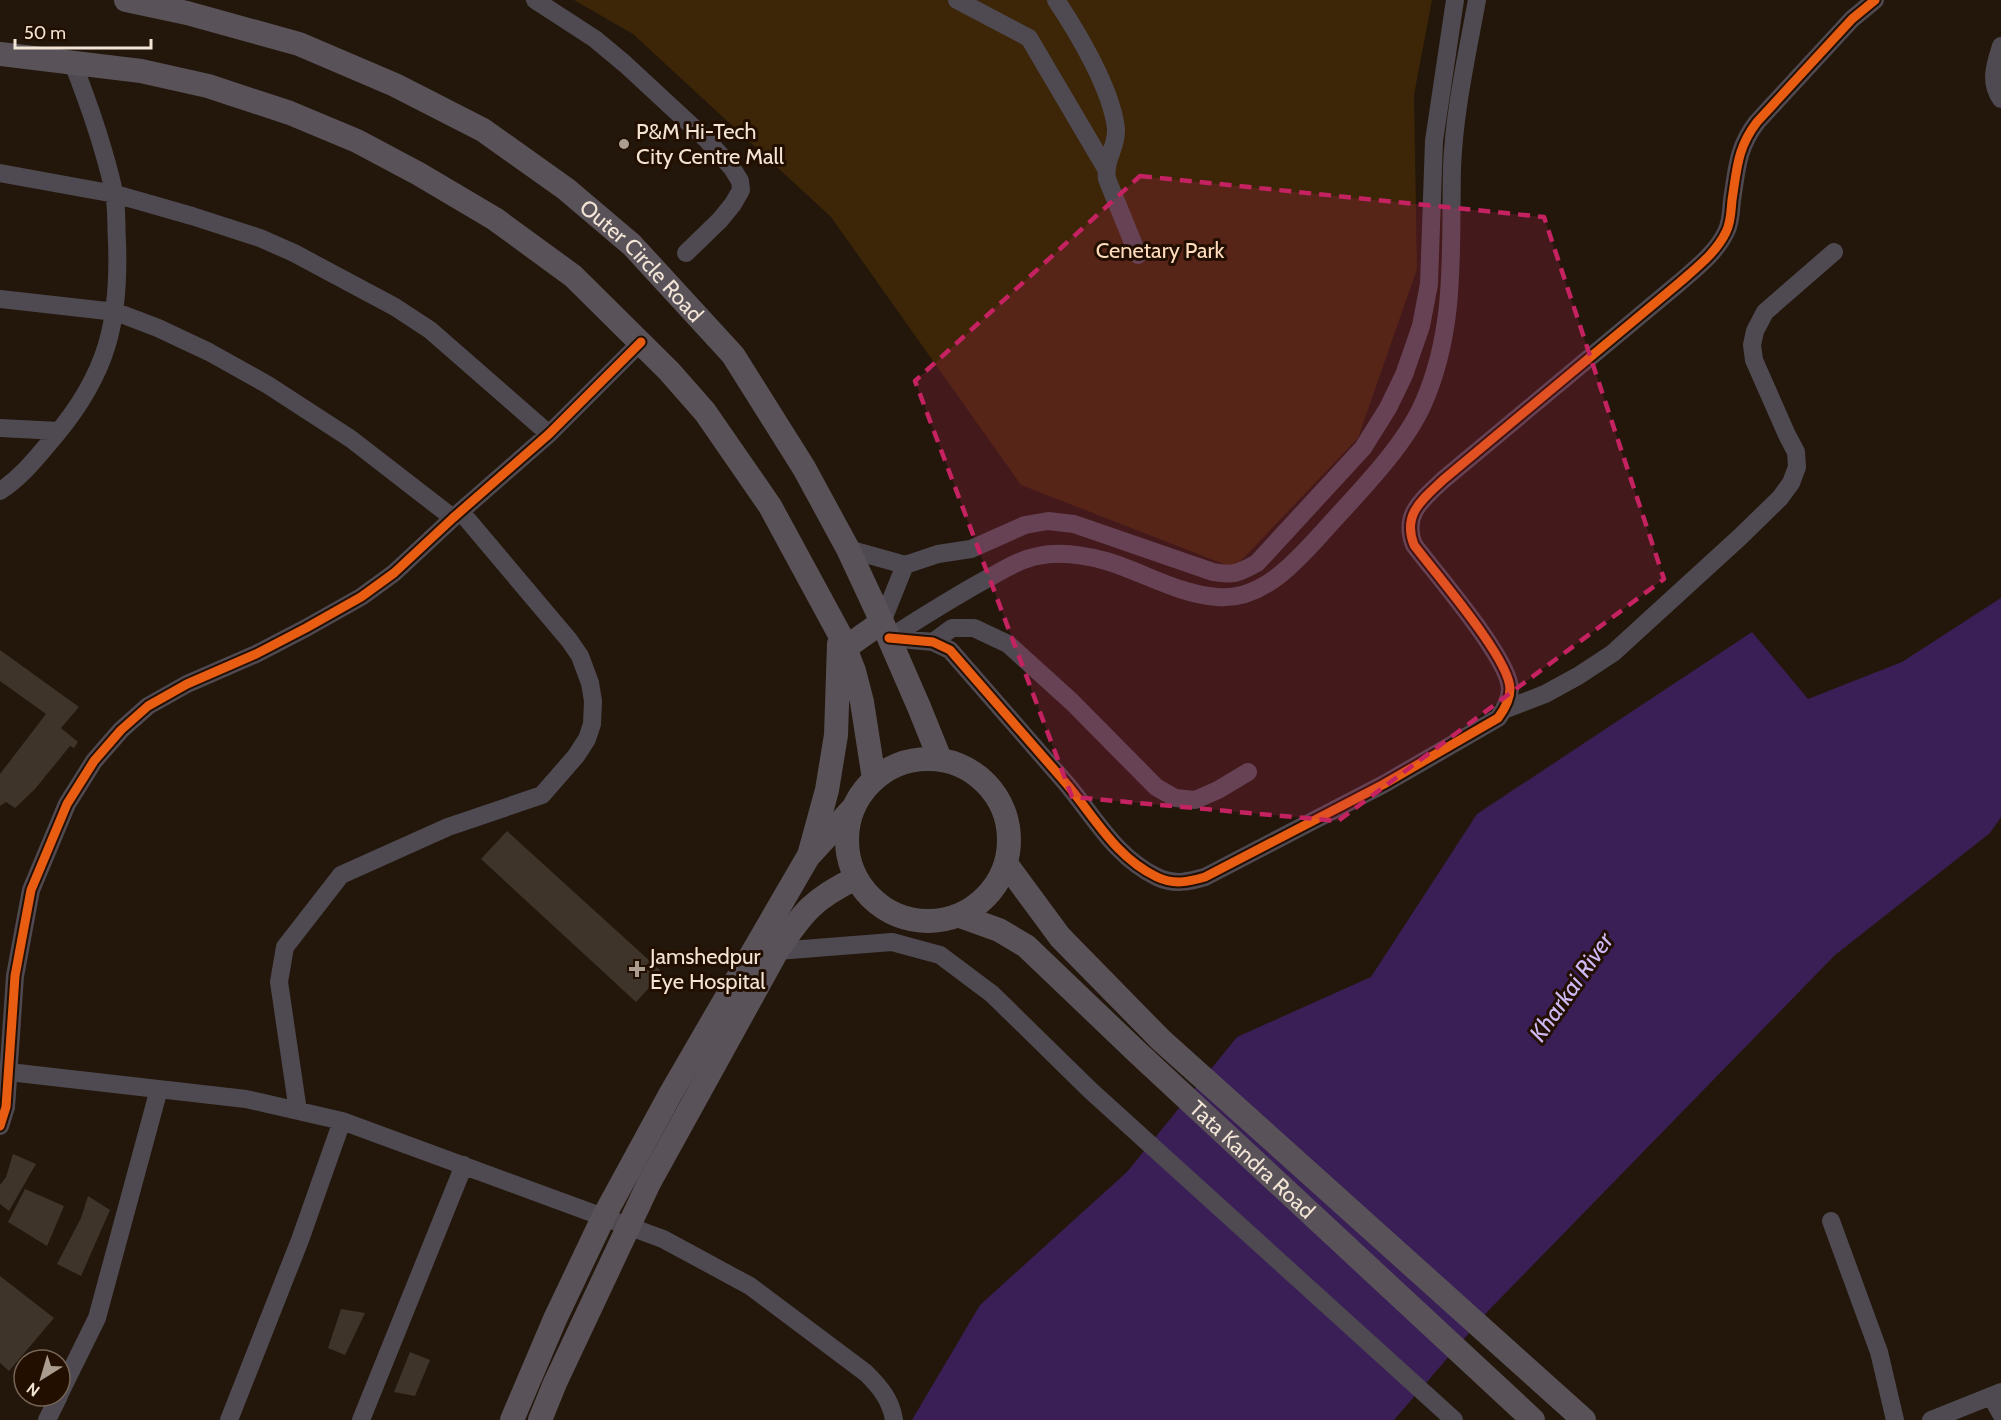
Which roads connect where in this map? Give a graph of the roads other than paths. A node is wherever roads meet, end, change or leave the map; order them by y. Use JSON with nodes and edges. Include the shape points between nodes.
{"nodes":[{"id":1,"x":126,"y":0,"type":"edge"},
{"id":2,"x":536,"y":0,"type":"edge"},
{"id":3,"x":957,"y":0,"type":"edge"},
{"id":4,"x":1056,"y":0,"type":"edge"},
{"id":5,"x":1455,"y":0,"type":"edge"},
{"id":6,"x":1476,"y":0,"type":"edge"},
{"id":7,"x":1875,"y":0,"type":"edge"},
{"id":8,"x":2001,"y":46,"type":"edge"},
{"id":9,"x":0,"y":54,"type":"edge"},
{"id":10,"x":72,"y":61,"type":"junction"},
{"id":11,"x":2001,"y":99,"type":"edge"},
{"id":12,"x":1105,"y":167,"type":"junction"},
{"id":13,"x":0,"y":172,"type":"edge"},
{"id":14,"x":115,"y":194,"type":"junction"},
{"id":15,"x":1834,"y":252,"type":"dead end"},
{"id":16,"x":686,"y":253,"type":"dead end"},
{"id":17,"x":1138,"y":255,"type":"dead end"},
{"id":18,"x":0,"y":299,"type":"edge"},
{"id":19,"x":116,"y":312,"type":"junction"},
{"id":20,"x":641,"y":342,"type":"junction"},
{"id":21,"x":0,"y":428,"type":"edge"},
{"id":22,"x":59,"y":431,"type":"junction"},
{"id":23,"x":549,"y":434,"type":"junction"},
{"id":24,"x":0,"y":490,"type":"edge"},
{"id":25,"x":457,"y":515,"type":"junction"},
{"id":26,"x":1009,"y":531,"type":"junction"},
{"id":27,"x":848,"y":549,"type":"junction"},
{"id":28,"x":1021,"y":561,"type":"junction"},
{"id":29,"x":905,"y":565,"type":"junction"},
{"id":30,"x":886,"y":630,"type":"junction"},
{"id":31,"x":842,"y":641,"type":"junction"},
{"id":32,"x":933,"y":642,"type":"junction"},
{"id":33,"x":1506,"y":709,"type":"junction"},
{"id":34,"x":939,"y":759,"type":"junction"},
{"id":35,"x":1248,"y":772,"type":"dead end"},
{"id":36,"x":874,"y":779,"type":"junction"},
{"id":37,"x":854,"y":807,"type":"junction"},
{"id":38,"x":808,"y":857,"type":"junction"},
{"id":39,"x":1007,"y":865,"type":"junction"},
{"id":40,"x":856,"y":878,"type":"junction"},
{"id":41,"x":960,"y":915,"type":"junction"},
{"id":42,"x":777,"y":951,"type":"junction"},
{"id":43,"x":9,"y":1072,"type":"junction"},
{"id":44,"x":159,"y":1089,"type":"junction"},
{"id":45,"x":298,"y":1111,"type":"junction"},
{"id":46,"x":342,"y":1121,"type":"junction"},
{"id":47,"x":0,"y":1126,"type":"edge"},
{"id":48,"x":464,"y":1165,"type":"junction"},
{"id":49,"x":604,"y":1216,"type":"junction"},
{"id":50,"x":1831,"y":1221,"type":"dead end"},
{"id":51,"x":628,"y":1227,"type":"junction"},
{"id":52,"x":72,"y":1369,"type":"edge"},
{"id":53,"x":1996,"y":1394,"type":"edge"},
{"id":54,"x":2001,"y":1414,"type":"edge"},
{"id":55,"x":229,"y":1420,"type":"edge"},
{"id":56,"x":361,"y":1420,"type":"edge"},
{"id":57,"x":512,"y":1420,"type":"edge"},
{"id":58,"x":540,"y":1420,"type":"edge"},
{"id":59,"x":894,"y":1420,"type":"edge"},
{"id":60,"x":1454,"y":1420,"type":"edge"},
{"id":61,"x":1533,"y":1420,"type":"edge"},
{"id":62,"x":1584,"y":1420,"type":"edge"},
{"id":63,"x":1894,"y":1420,"type":"edge"},
{"id":64,"x":1931,"y":1420,"type":"edge"}],
"edges":[{"from":1,"to":27,"type":"main road","name":"Outer Circle Road","via":[[299,44],[395,85],[483,130],[567,189],[632,245],[733,355],[804,468]]},
{"from":2,"to":16,"type":"street","via":[[625,64],[707,140],[740,181],[741,190],[720,220]]},
{"from":3,"to":12,"type":"street","via":[[1029,38]]},
{"from":4,"to":12,"type":"street","via":[[1104,86],[1114,116],[1116,132]]},
{"from":5,"to":26,"type":"street","via":[[1434,141],[1429,284],[1421,326],[1404,375],[1364,448],[1257,563],[1240,573],[1213,572],[1074,524],[1048,521]]},
{"from":6,"to":28,"type":"street","via":[[1452,167],[1447,324],[1423,406],[1401,441],[1291,567],[1239,596],[1195,594],[1082,556],[1062,554]]},
{"from":7,"to":33,"type":"street","via":[[1852,19],[1746,137],[1727,230],[1719,245],[1679,283],[1443,480],[1412,515],[1409,532],[1414,545],[1494,650],[1507,674],[1510,690]]},
{"from":8,"to":11,"type":"street","via":[[1993,78]]},
{"from":9,"to":10,"type":"main road"},
{"from":10,"to":14,"type":"street","via":[[97,126]]},
{"from":10,"to":20,"type":"main road","via":[[208,86],[290,113],[357,141],[495,219],[573,276]]},
{"from":12,"to":17,"type":"street"},
{"from":13,"to":14,"type":"street"},
{"from":14,"to":19,"type":"street"},
{"from":14,"to":23,"type":"street","via":[[260,238],[395,307],[430,330]]},
{"from":15,"to":33,"type":"street","via":[[1765,312],[1752,345],[1754,360],[1796,452],[1797,467],[1791,483],[1740,537],[1613,653],[1578,676]]},
{"from":18,"to":19,"type":"street"},
{"from":19,"to":22,"type":"street","via":[[104,358],[88,390]]},
{"from":19,"to":25,"type":"street","via":[[198,347],[268,385]]},
{"from":20,"to":23,"type":"street"},
{"from":20,"to":31,"type":"main road","via":[[705,412],[770,506]]},
{"from":21,"to":22,"type":"street"},
{"from":22,"to":24,"type":"street","via":[[33,463]]},
{"from":23,"to":25,"type":"street"},
{"from":25,"to":43,"type":"street","via":[[394,573],[361,597],[148,706],[94,761],[67,804],[32,890],[15,976]]},
{"from":25,"to":45,"type":"street","via":[[580,656],[591,692],[592,724],[576,756],[542,795],[448,827],[341,875],[285,947],[279,982]]},
{"from":26,"to":28,"type":"street"},
{"from":26,"to":29,"type":"street","via":[[970,549]]},
{"from":27,"to":29,"type":"street"},
{"from":27,"to":30,"type":"main road","name":"Outer Circle Road"},
{"from":28,"to":30,"type":"street"},
{"from":29,"to":30,"type":"street"},
{"from":30,"to":31,"type":"main road"},
{"from":30,"to":32,"type":"street"},
{"from":30,"to":34,"type":"main road","name":"Outer Circle Road"},
{"from":31,"to":36,"type":"main road","via":[[862,702]]},
{"from":31,"to":38,"type":"main road","via":[[836,735],[827,790]]},
{"from":32,"to":33,"type":"street","via":[[950,650],[1067,784],[1122,854],[1172,883],[1205,878],[1384,784],[1498,718]]},
{"from":32,"to":35,"type":"street","via":[[952,628],[974,628],[1008,644],[1156,787],[1175,798],[1195,800]]},
{"from":34,"to":36,"type":"main road","via":[[905,762]]},
{"from":34,"to":39,"type":"main road","via":[[973,771],[998,797],[1010,830]]},
{"from":36,"to":37,"type":"main road"},
{"from":37,"to":38,"type":"main road"},
{"from":37,"to":40,"type":"main road","via":[[848,830],[848,855]]},
{"from":38,"to":49,"type":"main road"},
{"from":39,"to":41,"type":"main road","via":[[989,895]]},
{"from":39,"to":62,"type":"main road","via":[[1060,937],[1161,1040]]},
{"from":40,"to":41,"type":"main road","via":[[871,897],[897,915],[929,922]]},
{"from":40,"to":42,"type":"main road","via":[[816,901]]},
{"from":41,"to":61,"type":"main road","name":"Tata Kandra Road","via":[[999,930],[1026,946]]},
{"from":42,"to":51,"type":"main road"},
{"from":42,"to":60,"type":"street","via":[[892,942],[940,955],[992,994],[1090,1089]]},
{"from":43,"to":44,"type":"street"},
{"from":43,"to":47,"type":"street"},
{"from":44,"to":45,"type":"street","via":[[246,1099]]},
{"from":44,"to":52,"type":"street","via":[[97,1318]]},
{"from":45,"to":46,"type":"street"},
{"from":46,"to":48,"type":"street"},
{"from":46,"to":55,"type":"street"},
{"from":48,"to":49,"type":"street"},
{"from":48,"to":56,"type":"street"},
{"from":49,"to":51,"type":"street"},
{"from":49,"to":57,"type":"main road"},
{"from":50,"to":63,"type":"street","via":[[1879,1352]]},
{"from":51,"to":58,"type":"main road"},
{"from":51,"to":59,"type":"street","via":[[706,1261],[750,1286],[808,1328],[882,1389],[893,1409]]},
{"from":53,"to":54,"type":"street"},
{"from":53,"to":64,"type":"street"}]}
